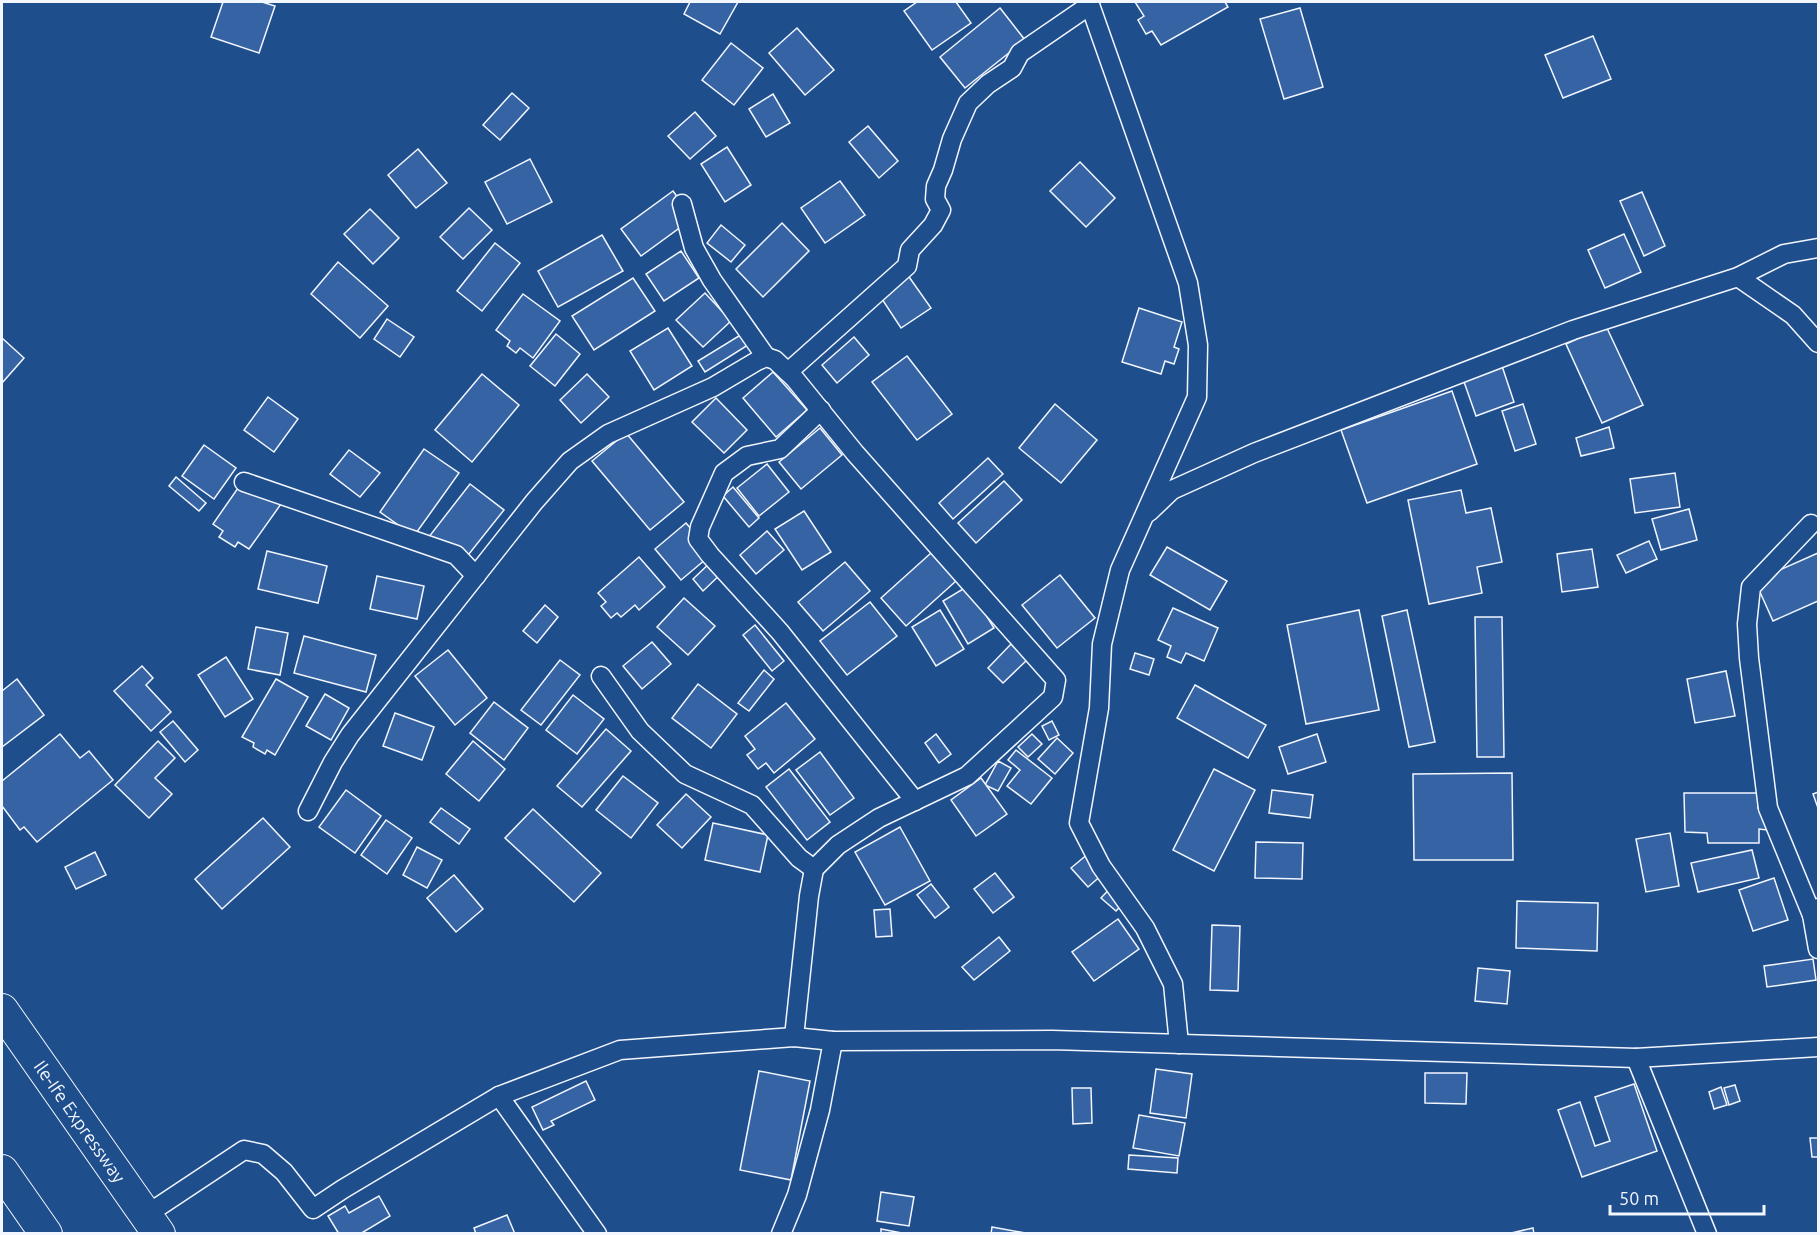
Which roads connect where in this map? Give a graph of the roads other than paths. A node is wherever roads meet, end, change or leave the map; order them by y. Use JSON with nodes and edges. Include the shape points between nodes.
{"nodes":[{"id":1,"x":1090,"y":3,"type":"edge"},
{"id":2,"x":682,"y":204,"type":"dead end"},
{"id":3,"x":1818,"y":248,"type":"edge"},
{"id":4,"x":1738,"y":277,"type":"junction"},
{"id":5,"x":1818,"y":343,"type":"edge"},
{"id":6,"x":766,"y":357,"type":"junction"},
{"id":7,"x":788,"y":372,"type":"junction"},
{"id":8,"x":821,"y":410,"type":"junction"},
{"id":9,"x":244,"y":482,"type":"dead end"},
{"id":10,"x":1142,"y":520,"type":"junction"},
{"id":11,"x":1811,"y":524,"type":"dead end"},
{"id":12,"x":476,"y":576,"type":"junction"},
{"id":13,"x":601,"y":676,"type":"dead end"},
{"id":14,"x":915,"y":801,"type":"junction"},
{"id":15,"x":308,"y":812,"type":"dead end"},
{"id":16,"x":814,"y":869,"type":"junction"},
{"id":17,"x":1815,"y":911,"type":"edge"},
{"id":18,"x":1818,"y":949,"type":"edge"},
{"id":19,"x":2,"y":1010,"type":"edge"},
{"id":20,"x":794,"y":1037,"type":"junction"},
{"id":21,"x":833,"y":1041,"type":"junction"},
{"id":22,"x":1179,"y":1044,"type":"junction"},
{"id":23,"x":1818,"y":1047,"type":"edge"},
{"id":24,"x":1636,"y":1058,"type":"junction"},
{"id":25,"x":499,"y":1096,"type":"junction"},
{"id":26,"x":2,"y":1171,"type":"edge"},
{"id":27,"x":153,"y":1224,"type":"edge"},
{"id":28,"x":46,"y":1233,"type":"edge"},
{"id":29,"x":597,"y":1233,"type":"edge"},
{"id":30,"x":781,"y":1233,"type":"edge"},
{"id":31,"x":1707,"y":1233,"type":"edge"}],
"edges":[{"from":1,"to":7,"type":"street","via":[[1020,53],[1011,68],[968,103],[936,186],[935,199],[941,210],[910,250],[908,266]]},
{"from":1,"to":10,"type":"street","via":[[1188,283],[1198,345],[1197,397]]},
{"from":2,"to":6,"type":"street","via":[[694,248]]},
{"from":3,"to":4,"type":"street","via":[[1784,254]]},
{"from":4,"to":5,"type":"street","via":[[1793,315]]},
{"from":4,"to":10,"type":"street","via":[[1573,330],[1254,453],[1172,490]]},
{"from":6,"to":7,"type":"street"},
{"from":6,"to":12,"type":"street","via":[[713,387],[608,434],[570,461]]},
{"from":7,"to":8,"type":"street"},
{"from":8,"to":14,"type":"street","via":[[780,449],[747,456],[724,473],[698,539],[780,632]]},
{"from":8,"to":14,"type":"street","via":[[1056,680],[1053,697],[967,776]]},
{"from":9,"to":12,"type":"street","via":[[456,555]]},
{"from":10,"to":22,"type":"street","via":[[1120,570],[1102,644],[1099,708],[1079,823],[1101,866],[1145,928],[1173,984]]},
{"from":11,"to":17,"type":"street","via":[[1751,587],[1747,624],[1768,808]]},
{"from":12,"to":15,"type":"street","via":[[350,735]]},
{"from":13,"to":16,"type":"street","via":[[640,731],[685,774],[752,805]]},
{"from":14,"to":16,"type":"street","via":[[879,818],[838,845]]},
{"from":16,"to":20,"type":"street"},
{"from":17,"to":18,"type":"street"},
{"from":19,"to":27,"type":"highway","name":"Ile-Ife Expressway"},
{"from":20,"to":21,"type":"street"},
{"from":20,"to":25,"type":"street","via":[[621,1050]]},
{"from":21,"to":22,"type":"street"},
{"from":21,"to":30,"type":"street","via":[[820,1110],[797,1195]]},
{"from":22,"to":24,"type":"street"},
{"from":23,"to":24,"type":"street"},
{"from":24,"to":31,"type":"street"},
{"from":25,"to":27,"type":"street","via":[[313,1209],[284,1172],[263,1154],[244,1150]]},
{"from":25,"to":29,"type":"street"},
{"from":26,"to":28,"type":"highway"}]}
